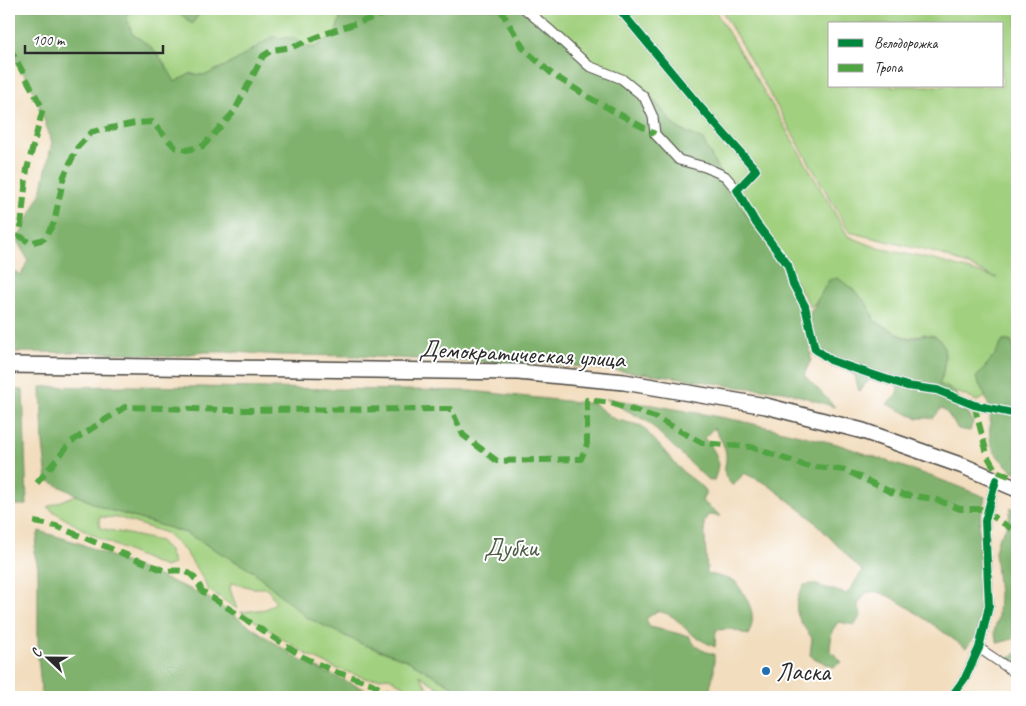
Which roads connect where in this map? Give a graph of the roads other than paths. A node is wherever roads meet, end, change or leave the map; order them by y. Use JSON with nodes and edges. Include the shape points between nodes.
{"nodes":[{"id":1,"x":525,"y":9,"type":"edge"},
{"id":2,"x":619,"y":9,"type":"edge"},
{"id":3,"x":737,"y":190,"type":"junction"},
{"id":4,"x":9,"y":365,"type":"edge"},
{"id":5,"x":1017,"y":414,"type":"edge"},
{"id":6,"x":996,"y":480,"type":"junction"},
{"id":7,"x":1017,"y":489,"type":"edge"},
{"id":8,"x":979,"y":648,"type":"junction"},
{"id":9,"x":1017,"y":674,"type":"edge"},
{"id":10,"x":952,"y":697,"type":"edge"}],
"edges":[{"from":1,"to":3,"type":"street","via":[[589,66],[622,79],[644,97],[653,117],[655,134],[679,160],[725,176]]},
{"from":2,"to":3,"type":"street","via":[[756,170]]},
{"from":3,"to":5,"type":"street","via":[[756,223],[788,265],[805,306],[815,349],[832,361],[899,384],[937,390],[974,405]]},
{"from":4,"to":6,"type":"main road","name":"Демократическая улица","via":[[518,372],[624,382],[766,406],[854,428]]},
{"from":6,"to":7,"type":"main road","name":"Демократическая улица"},
{"from":6,"to":8,"type":"street","via":[[985,521],[989,606]]},
{"from":8,"to":9,"type":"street"},
{"from":8,"to":10,"type":"street"}]}
